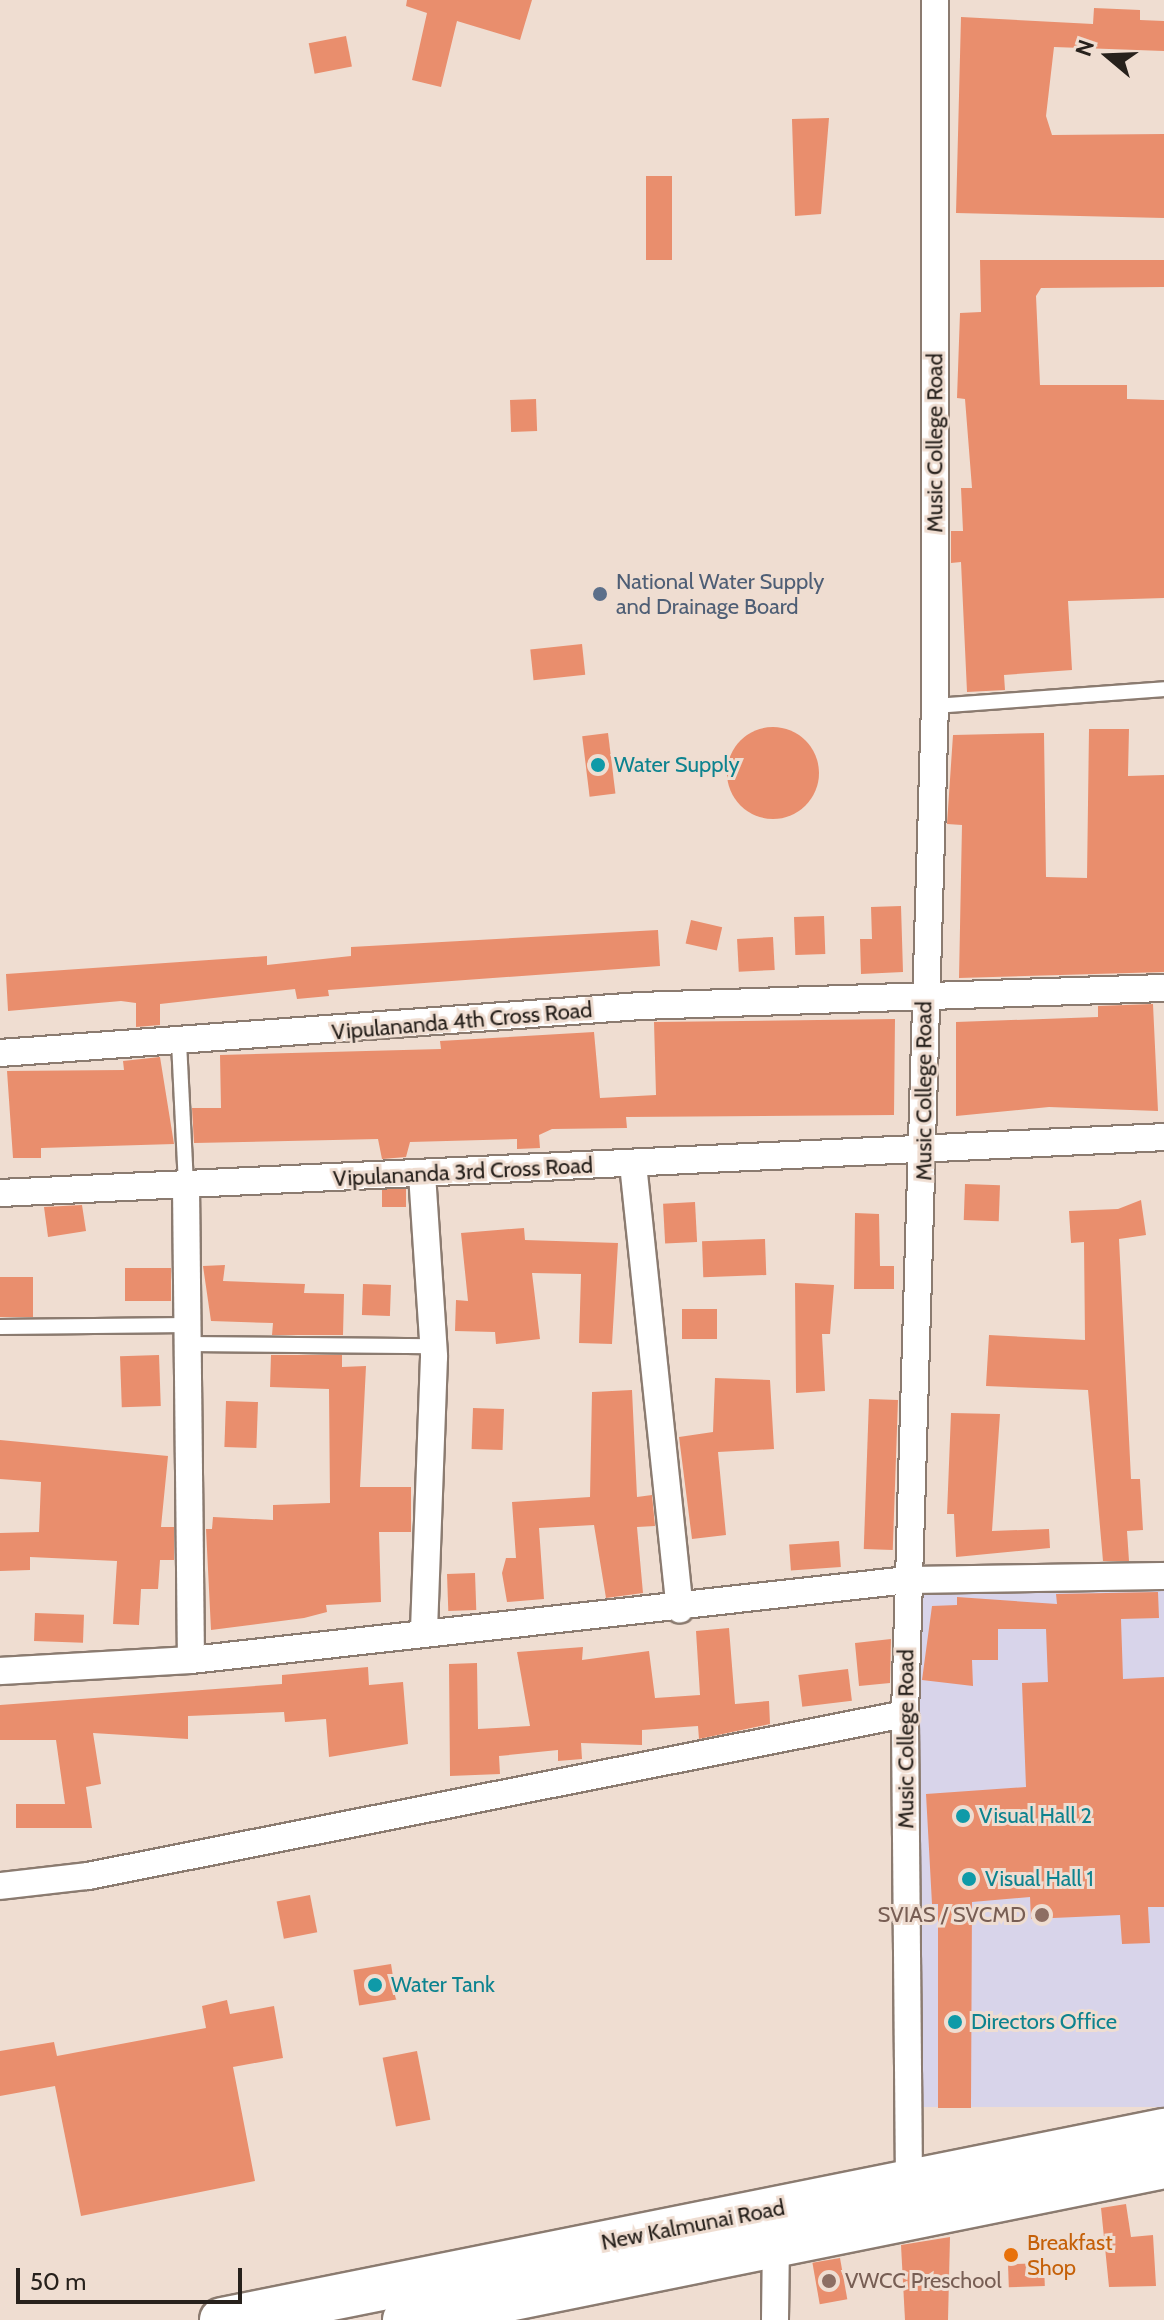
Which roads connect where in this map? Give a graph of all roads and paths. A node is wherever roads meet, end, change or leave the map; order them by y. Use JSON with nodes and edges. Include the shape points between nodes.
{"nodes":[{"id":1,"x":935,"y":0,"type":"edge"},
{"id":2,"x":1164,"y":689,"type":"edge"},
{"id":3,"x":935,"y":706,"type":"junction"},
{"id":4,"x":1164,"y":988,"type":"edge"},
{"id":5,"x":924,"y":994,"type":"junction"},
{"id":6,"x":179,"y":1042,"type":"junction"},
{"id":7,"x":0,"y":1053,"type":"edge"},
{"id":8,"x":1164,"y":1127,"type":"edge"},
{"id":9,"x":1164,"y":1137,"type":"edge"},
{"id":10,"x":927,"y":1150,"type":"junction"},
{"id":11,"x":633,"y":1164,"type":"junction"},
{"id":12,"x":422,"y":1174,"type":"junction"},
{"id":13,"x":186,"y":1186,"type":"junction"},
{"id":14,"x":0,"y":1193,"type":"edge"},
{"id":15,"x":0,"y":1327,"type":"edge"},
{"id":16,"x":188,"y":1335,"type":"junction"},
{"id":17,"x":433,"y":1346,"type":"junction"},
{"id":18,"x":1164,"y":1576,"type":"edge"},
{"id":19,"x":908,"y":1580,"type":"junction"},
{"id":20,"x":680,"y":1610,"type":"junction"},
{"id":21,"x":424,"y":1632,"type":"junction"},
{"id":22,"x":191,"y":1660,"type":"junction"},
{"id":23,"x":0,"y":1671,"type":"edge"},
{"id":24,"x":905,"y":1714,"type":"junction"},
{"id":25,"x":0,"y":1886,"type":"edge"},
{"id":26,"x":1164,"y":2131,"type":"edge"},
{"id":27,"x":1164,"y":2166,"type":"edge"},
{"id":28,"x":909,"y":2182,"type":"junction"},
{"id":29,"x":776,"y":2243,"type":"junction"},
{"id":30,"x":552,"y":2304,"type":"edge"},
{"id":31,"x":222,"y":2320,"type":"edge"},
{"id":32,"x":405,"y":2320,"type":"edge"},
{"id":33,"x":775,"y":2320,"type":"edge"}],
"edges":[{"from":1,"to":3,"type":"street","name":"Music College Road"},
{"from":2,"to":3,"type":"lane"},
{"from":3,"to":5,"type":"street","name":"Music College Road"},
{"from":4,"to":5,"type":"street","name":"Vipulananda 4th Cross Road"},
{"from":5,"to":6,"type":"street","name":"Vipulananda 4th Cross Road","via":[[640,1006]]},
{"from":5,"to":10,"type":"street","name":"Music College Road"},
{"from":6,"to":7,"type":"street","name":"Vipulananda 4th Cross Road"},
{"from":6,"to":13,"type":"lane"},
{"from":8,"to":9,"type":"street"},
{"from":9,"to":10,"type":"street","name":"Vipulananda 3rd Cross Road"},
{"from":10,"to":11,"type":"street","name":"Vipulananda 3rd Cross Road"},
{"from":10,"to":19,"type":"street","name":"Music College Road"},
{"from":11,"to":12,"type":"street","name":"Vipulananda 3rd Cross Road"},
{"from":11,"to":20,"type":"street"},
{"from":12,"to":13,"type":"street","name":"Vipulananda 3rd Cross Road"},
{"from":12,"to":17,"type":"street"},
{"from":13,"to":14,"type":"street","name":"Vipulananda 3rd Cross Road"},
{"from":13,"to":16,"type":"street"},
{"from":15,"to":16,"type":"lane"},
{"from":16,"to":17,"type":"lane"},
{"from":16,"to":22,"type":"street"},
{"from":17,"to":21,"type":"street"},
{"from":18,"to":19,"type":"street"},
{"from":19,"to":20,"type":"street"},
{"from":19,"to":24,"type":"street","name":"Music College Road"},
{"from":20,"to":21,"type":"street"},
{"from":21,"to":22,"type":"street"},
{"from":22,"to":23,"type":"street"},
{"from":24,"to":25,"type":"street","via":[[88,1876]]},
{"from":24,"to":28,"type":"street","name":"Music College Road"},
{"from":26,"to":28,"type":"highway","name":"New Kalmunai Road"},
{"from":27,"to":29,"type":"highway","name":"New Kalmunai Road"},
{"from":28,"to":31,"type":"highway","name":"New Kalmunai Road"},
{"from":29,"to":30,"type":"highway","name":"New Kalmunai Road"},
{"from":29,"to":33,"type":"street"},
{"from":30,"to":32,"type":"highway","name":"New Kalmunai Road"}]}
